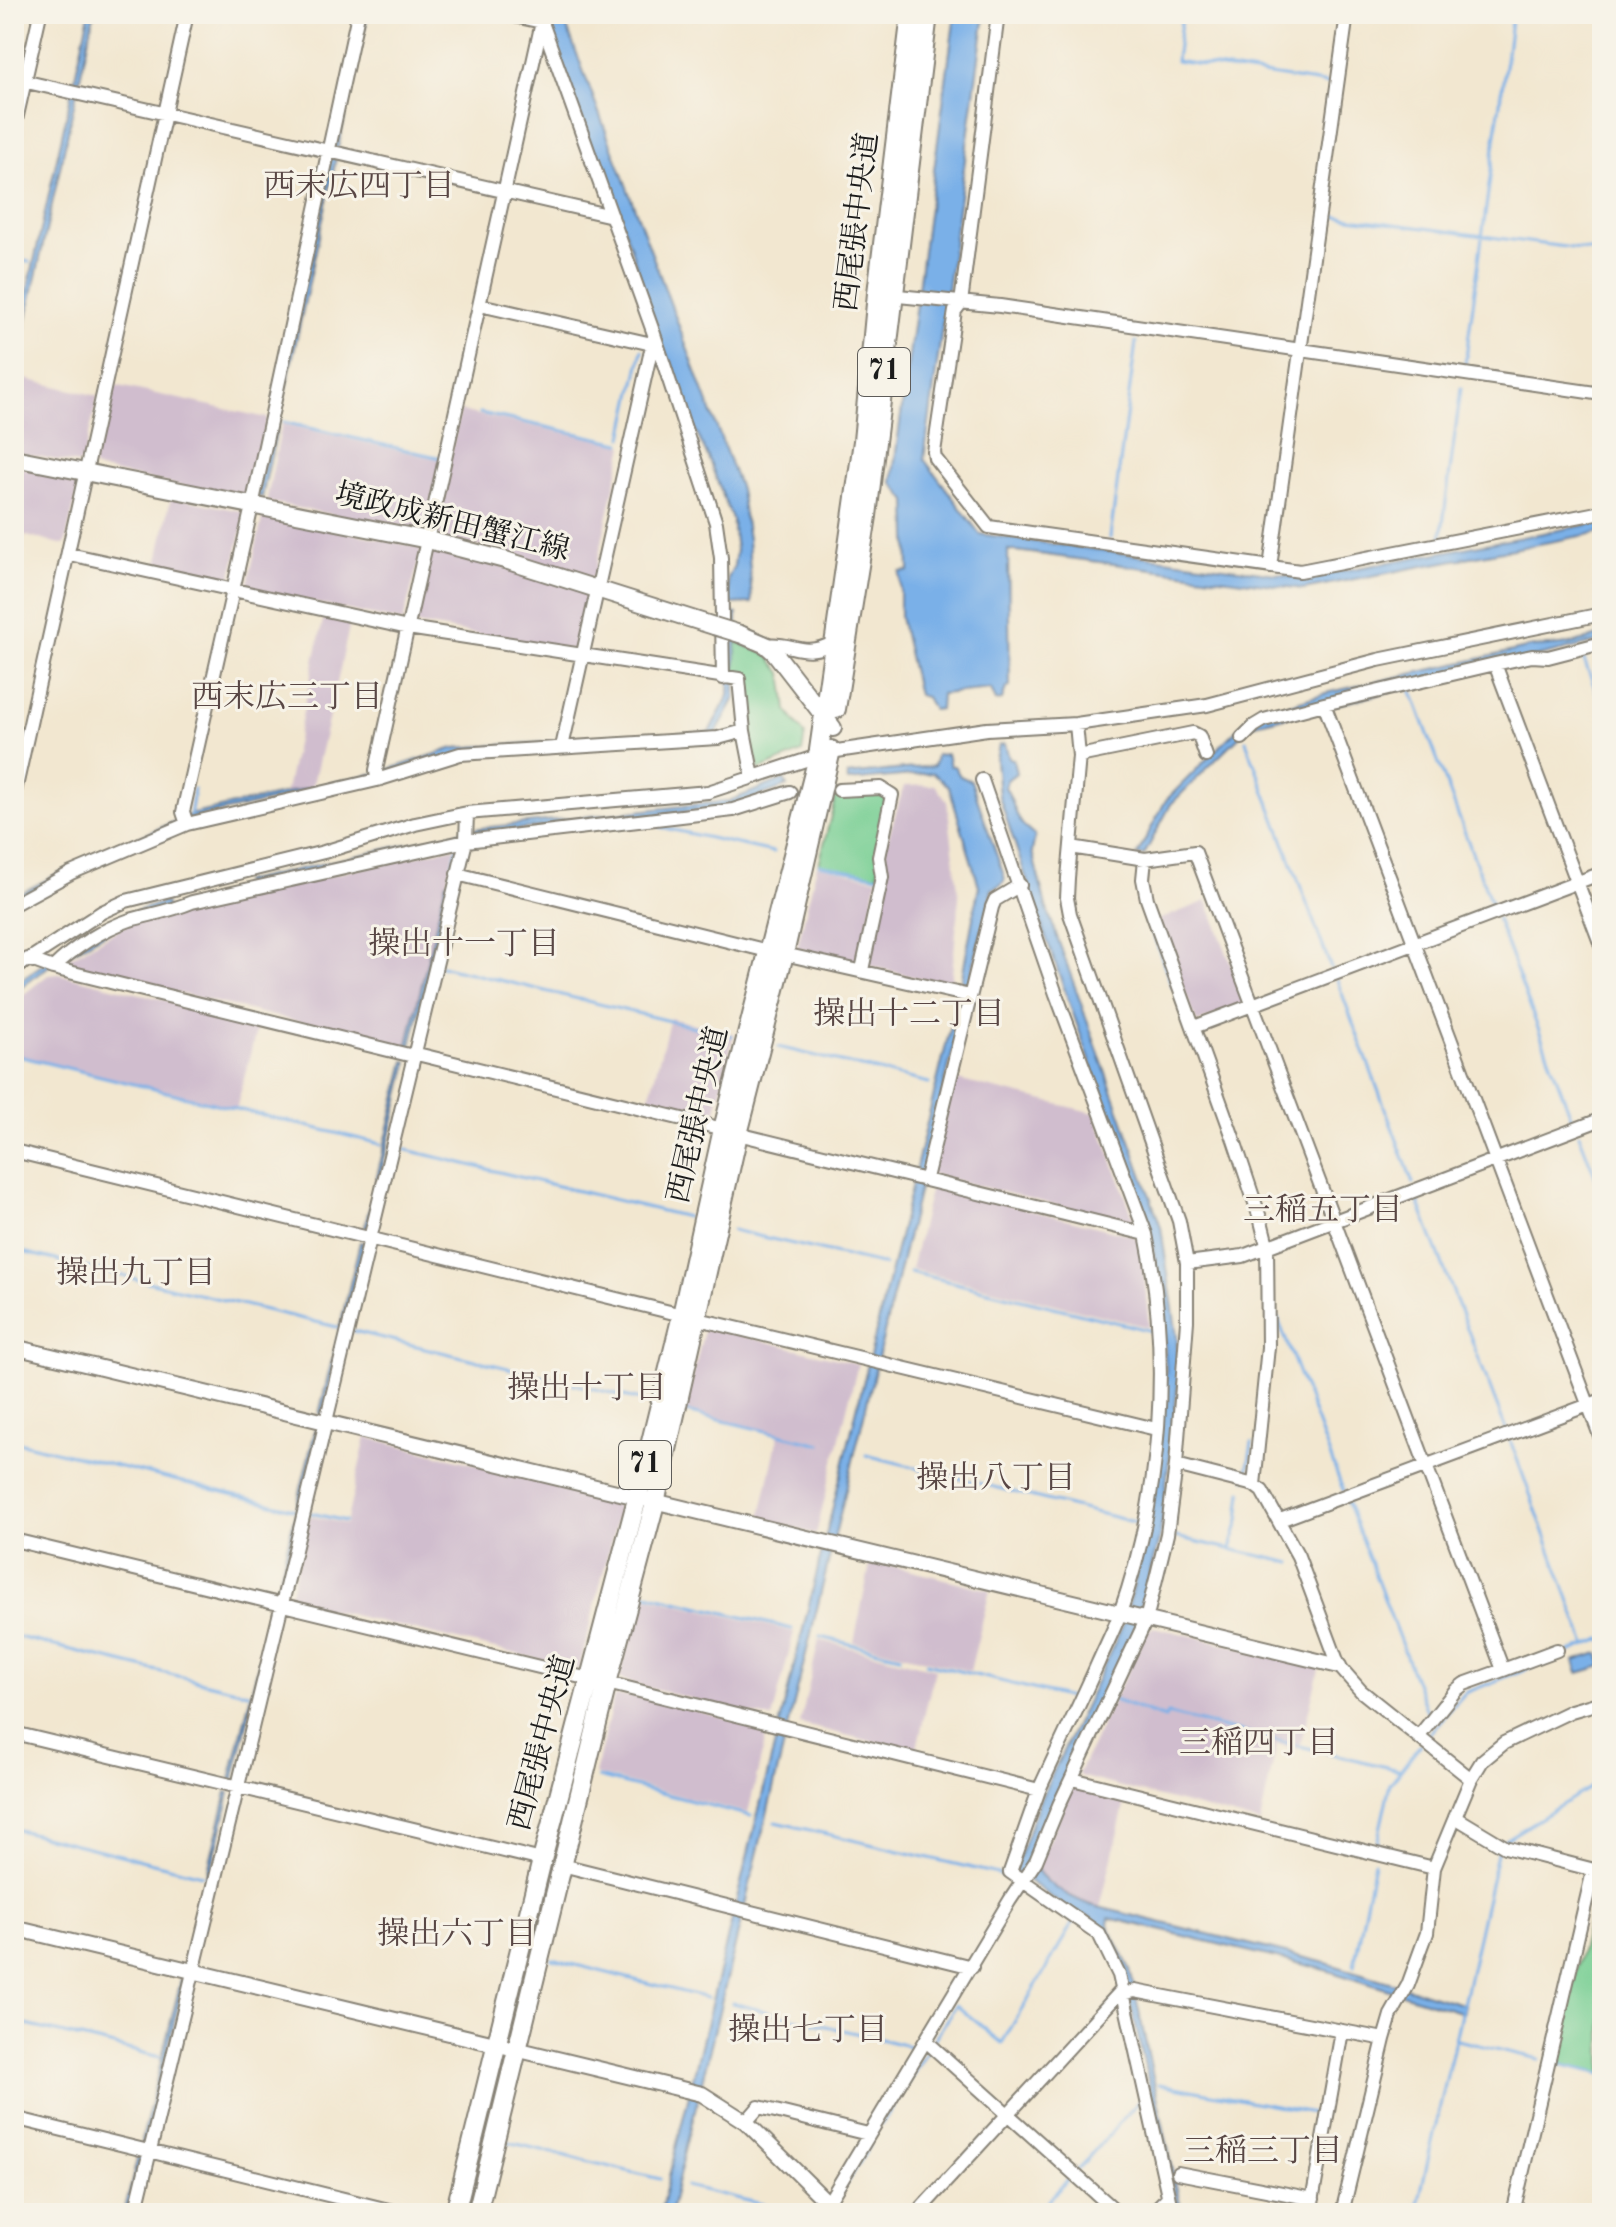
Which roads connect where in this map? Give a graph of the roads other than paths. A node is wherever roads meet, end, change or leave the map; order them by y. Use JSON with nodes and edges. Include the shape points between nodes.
{"nodes":[{"id":1,"x":40,"y":14,"type":"edge"},
{"id":2,"x":187,"y":14,"type":"edge"},
{"id":3,"x":358,"y":14,"type":"edge"},
{"id":4,"x":505,"y":14,"type":"edge"},
{"id":5,"x":911,"y":14,"type":"edge"},
{"id":6,"x":928,"y":14,"type":"edge"},
{"id":7,"x":998,"y":14,"type":"edge"},
{"id":8,"x":1347,"y":14,"type":"edge"},
{"id":9,"x":541,"y":18,"type":"edge"},
{"id":10,"x":19,"y":81,"type":"edge"},
{"id":11,"x":165,"y":114,"type":"junction"},
{"id":12,"x":14,"y":129,"type":"edge"},
{"id":13,"x":328,"y":151,"type":"junction"},
{"id":14,"x":505,"y":190,"type":"junction"},
{"id":15,"x":612,"y":216,"type":"junction"},
{"id":16,"x":891,"y":295,"type":"junction"},
{"id":17,"x":957,"y":303,"type":"junction"},
{"id":18,"x":480,"y":305,"type":"junction"},
{"id":19,"x":653,"y":339,"type":"junction"},
{"id":20,"x":1301,"y":348,"type":"junction"},
{"id":21,"x":1602,"y":394,"type":"edge"},
{"id":22,"x":14,"y":458,"type":"edge"},
{"id":23,"x":85,"y":472,"type":"junction"},
{"id":24,"x":252,"y":506,"type":"junction"},
{"id":25,"x":1602,"y":512,"type":"edge"},
{"id":26,"x":428,"y":540,"type":"junction"},
{"id":27,"x":69,"y":554,"type":"junction"},
{"id":28,"x":1270,"y":567,"type":"junction"},
{"id":29,"x":596,"y":587,"type":"junction"},
{"id":30,"x":231,"y":590,"type":"junction"},
{"id":31,"x":1602,"y":614,"type":"edge"},
{"id":32,"x":408,"y":628,"type":"junction"},
{"id":33,"x":833,"y":643,"type":"junction"},
{"id":34,"x":1602,"y":643,"type":"edge"},
{"id":35,"x":766,"y":645,"type":"junction"},
{"id":36,"x":581,"y":655,"type":"junction"},
{"id":37,"x":1495,"y":664,"type":"junction"},
{"id":38,"x":723,"y":678,"type":"junction"},
{"id":39,"x":1324,"y":704,"type":"junction"},
{"id":40,"x":828,"y":722,"type":"junction"},
{"id":41,"x":1076,"y":724,"type":"junction"},
{"id":42,"x":744,"y":731,"type":"junction"},
{"id":43,"x":1242,"y":738,"type":"dead end"},
{"id":44,"x":562,"y":743,"type":"junction"},
{"id":45,"x":824,"y":754,"type":"junction"},
{"id":46,"x":1079,"y":756,"type":"junction"},
{"id":47,"x":1206,"y":756,"type":"dead end"},
{"id":48,"x":377,"y":775,"type":"junction"},
{"id":49,"x":753,"y":777,"type":"junction"},
{"id":50,"x":982,"y":780,"type":"dead end"},
{"id":51,"x":839,"y":790,"type":"dead end"},
{"id":52,"x":790,"y":792,"type":"dead end"},
{"id":53,"x":14,"y":795,"type":"edge"},
{"id":54,"x":467,"y":813,"type":"junction"},
{"id":55,"x":185,"y":818,"type":"junction"},
{"id":56,"x":466,"y":841,"type":"junction"},
{"id":57,"x":1071,"y":847,"type":"junction"},
{"id":58,"x":1145,"y":859,"type":"junction"},
{"id":59,"x":1602,"y":873,"type":"edge"},
{"id":60,"x":457,"y":874,"type":"junction"},
{"id":61,"x":1577,"y":882,"type":"junction"},
{"id":62,"x":1020,"y":885,"type":"junction"},
{"id":63,"x":14,"y":904,"type":"edge"},
{"id":64,"x":142,"y":908,"type":"junction"},
{"id":65,"x":1415,"y":944,"type":"junction"},
{"id":66,"x":1602,"y":948,"type":"edge"},
{"id":67,"x":776,"y":952,"type":"junction"},
{"id":68,"x":33,"y":961,"type":"junction"},
{"id":69,"x":53,"y":968,"type":"junction"},
{"id":70,"x":14,"y":969,"type":"edge"},
{"id":71,"x":862,"y":970,"type":"junction"},
{"id":72,"x":968,"y":996,"type":"junction"},
{"id":73,"x":1253,"y":1005,"type":"junction"},
{"id":74,"x":1194,"y":1027,"type":"junction"},
{"id":75,"x":413,"y":1054,"type":"junction"},
{"id":76,"x":1602,"y":1119,"type":"edge"},
{"id":77,"x":731,"y":1132,"type":"junction"},
{"id":78,"x":14,"y":1151,"type":"edge"},
{"id":79,"x":1495,"y":1160,"type":"junction"},
{"id":80,"x":926,"y":1178,"type":"junction"},
{"id":81,"x":1333,"y":1222,"type":"junction"},
{"id":82,"x":1146,"y":1234,"type":"junction"},
{"id":83,"x":370,"y":1237,"type":"junction"},
{"id":84,"x":1267,"y":1245,"type":"junction"},
{"id":85,"x":1187,"y":1263,"type":"junction"},
{"id":86,"x":690,"y":1317,"type":"junction"},
{"id":87,"x":14,"y":1347,"type":"edge"},
{"id":88,"x":1602,"y":1400,"type":"edge"},
{"id":89,"x":1588,"y":1405,"type":"junction"},
{"id":90,"x":327,"y":1422,"type":"junction"},
{"id":91,"x":1156,"y":1429,"type":"junction"},
{"id":92,"x":1602,"y":1441,"type":"edge"},
{"id":93,"x":1176,"y":1465,"type":"junction"},
{"id":94,"x":1426,"y":1467,"type":"junction"},
{"id":95,"x":1254,"y":1485,"type":"junction"},
{"id":96,"x":646,"y":1501,"type":"junction"},
{"id":97,"x":1280,"y":1520,"type":"junction"},
{"id":98,"x":14,"y":1540,"type":"edge"},
{"id":99,"x":283,"y":1605,"type":"junction"},
{"id":100,"x":1121,"y":1614,"type":"junction"},
{"id":101,"x":1143,"y":1619,"type":"junction"},
{"id":102,"x":1557,"y":1650,"type":"dead end"},
{"id":103,"x":1339,"y":1666,"type":"junction"},
{"id":104,"x":1503,"y":1670,"type":"junction"},
{"id":105,"x":598,"y":1681,"type":"junction"},
{"id":106,"x":1602,"y":1702,"type":"edge"},
{"id":107,"x":14,"y":1733,"type":"edge"},
{"id":108,"x":1419,"y":1736,"type":"junction"},
{"id":109,"x":1072,"y":1779,"type":"junction"},
{"id":110,"x":1471,"y":1779,"type":"junction"},
{"id":111,"x":239,"y":1787,"type":"junction"},
{"id":112,"x":1039,"y":1790,"type":"junction"},
{"id":113,"x":1455,"y":1817,"type":"junction"},
{"id":114,"x":542,"y":1860,"type":"junction"},
{"id":115,"x":562,"y":1865,"type":"junction"},
{"id":116,"x":1434,"y":1868,"type":"junction"},
{"id":117,"x":1598,"y":1872,"type":"edge"},
{"id":118,"x":1024,"y":1883,"type":"junction"},
{"id":119,"x":14,"y":1928,"type":"edge"},
{"id":120,"x":972,"y":1967,"type":"junction"},
{"id":121,"x":195,"y":1972,"type":"junction"},
{"id":122,"x":1126,"y":1992,"type":"junction"},
{"id":123,"x":1342,"y":2031,"type":"junction"},
{"id":124,"x":1384,"y":2039,"type":"junction"},
{"id":125,"x":926,"y":2041,"type":"junction"},
{"id":126,"x":496,"y":2044,"type":"junction"},
{"id":127,"x":517,"y":2048,"type":"junction"},
{"id":128,"x":1008,"y":2114,"type":"junction"},
{"id":129,"x":14,"y":2118,"type":"edge"},
{"id":130,"x":746,"y":2122,"type":"junction"},
{"id":131,"x":868,"y":2134,"type":"junction"},
{"id":132,"x":143,"y":2149,"type":"junction"},
{"id":133,"x":1178,"y":2173,"type":"dead end"},
{"id":134,"x":1168,"y":2197,"type":"junction"},
{"id":135,"x":1313,"y":2199,"type":"junction"},
{"id":136,"x":829,"y":2210,"type":"edge"},
{"id":137,"x":135,"y":2213,"type":"edge"},
{"id":138,"x":401,"y":2213,"type":"edge"},
{"id":139,"x":455,"y":2213,"type":"edge"},
{"id":140,"x":477,"y":2213,"type":"edge"},
{"id":141,"x":917,"y":2213,"type":"edge"},
{"id":142,"x":1118,"y":2213,"type":"edge"},
{"id":143,"x":1152,"y":2213,"type":"edge"},
{"id":144,"x":1172,"y":2213,"type":"edge"},
{"id":145,"x":1310,"y":2213,"type":"edge"},
{"id":146,"x":1342,"y":2213,"type":"edge"},
{"id":147,"x":1513,"y":2213,"type":"edge"}],
"edges":[{"from":1,"to":10,"type":"street"},
{"from":2,"to":11,"type":"street"},
{"from":3,"to":13,"type":"street"},
{"from":4,"to":9,"type":"street"},
{"from":5,"to":16,"type":"main road","name":"西尾張中央道","number":"71"},
{"from":6,"to":16,"type":"main road","name":"西尾張中央道","number":"71"},
{"from":7,"to":17,"type":"street"},
{"from":8,"to":20,"type":"street"},
{"from":9,"to":14,"type":"street"},
{"from":9,"to":15,"type":"street"},
{"from":10,"to":11,"type":"street"},
{"from":10,"to":12,"type":"street"},
{"from":11,"to":13,"type":"street"},
{"from":11,"to":23,"type":"street"},
{"from":13,"to":14,"type":"street"},
{"from":13,"to":24,"type":"street"},
{"from":14,"to":15,"type":"street"},
{"from":14,"to":18,"type":"street"},
{"from":15,"to":19,"type":"street"},
{"from":16,"to":17,"type":"street"},
{"from":16,"to":33,"type":"main road","name":"西尾張中央道","number":"71"},
{"from":16,"to":40,"type":"main road","name":"西尾張中央道","number":"71","via":[[867,516]]},
{"from":17,"to":20,"type":"street"},
{"from":17,"to":28,"type":"street","via":[[934,452],[984,523],[1002,530]]},
{"from":18,"to":19,"type":"street"},
{"from":18,"to":26,"type":"street"},
{"from":19,"to":29,"type":"street"},
{"from":19,"to":38,"type":"street","via":[[716,523]]},
{"from":20,"to":21,"type":"street"},
{"from":20,"to":28,"type":"street"},
{"from":22,"to":23,"type":"main road","name":"境政成新田蟹江線"},
{"from":23,"to":24,"type":"main road","name":"境政成新田蟹江線"},
{"from":23,"to":27,"type":"street"},
{"from":24,"to":26,"type":"main road","name":"境政成新田蟹江線"},
{"from":24,"to":30,"type":"street"},
{"from":25,"to":28,"type":"street","via":[[1300,571]]},
{"from":26,"to":29,"type":"main road","name":"境政成新田蟹江線"},
{"from":26,"to":32,"type":"street"},
{"from":27,"to":30,"type":"street"},
{"from":27,"to":53,"type":"street"},
{"from":29,"to":35,"type":"main road","name":"境政成新田蟹江線","bridge":true},
{"from":29,"to":36,"type":"street"},
{"from":30,"to":32,"type":"street"},
{"from":30,"to":55,"type":"street"},
{"from":31,"to":41,"type":"street","via":[[1378,660],[1207,705]]},
{"from":32,"to":36,"type":"street"},
{"from":32,"to":48,"type":"street"},
{"from":33,"to":35,"type":"street","via":[[809,651]]},
{"from":33,"to":40,"type":"main road","name":"西尾張中央道","number":"71"},
{"from":34,"to":37,"type":"street"},
{"from":35,"to":40,"type":"main road","name":"境政成新田蟹江線"},
{"from":36,"to":38,"type":"street"},
{"from":36,"to":44,"type":"street"},
{"from":37,"to":39,"type":"street"},
{"from":37,"to":61,"type":"street"},
{"from":38,"to":42,"type":"street","via":[[739,679]]},
{"from":39,"to":43,"type":"street","via":[[1264,720]]},
{"from":39,"to":65,"type":"street"},
{"from":40,"to":45,"type":"main road","name":"西尾張中央道","number":"71"},
{"from":41,"to":45,"type":"street","via":[[987,729]]},
{"from":41,"to":46,"type":"street"},
{"from":42,"to":44,"type":"street","via":[[718,738]]},
{"from":42,"to":49,"type":"street"},
{"from":44,"to":48,"type":"street","via":[[460,754]]},
{"from":45,"to":49,"type":"street"},
{"from":45,"to":67,"type":"main road","name":"西尾張中央道","number":"71"},
{"from":46,"to":47,"type":"street","via":[[1193,733]]},
{"from":46,"to":57,"type":"street"},
{"from":48,"to":55,"type":"street"},
{"from":49,"to":54,"type":"street","via":[[708,792]]},
{"from":50,"to":62,"type":"street"},
{"from":51,"to":71,"type":"street","via":[[881,788],[892,795]]},
{"from":52,"to":56,"type":"street","via":[[733,810]]},
{"from":54,"to":56,"type":"street"},
{"from":54,"to":64,"type":"street","via":[[415,824]]},
{"from":55,"to":63,"type":"street"},
{"from":56,"to":60,"type":"street"},
{"from":56,"to":64,"type":"street","via":[[192,902],[167,913]]},
{"from":57,"to":58,"type":"street"},
{"from":57,"to":85,"type":"street","via":[[1070,914],[1179,1221]]},
{"from":58,"to":73,"type":"street","via":[[1195,852]]},
{"from":58,"to":74,"type":"street","via":[[1147,899]]},
{"from":59,"to":61,"type":"street"},
{"from":60,"to":67,"type":"street"},
{"from":60,"to":75,"type":"street"},
{"from":61,"to":65,"type":"street"},
{"from":61,"to":66,"type":"street"},
{"from":62,"to":72,"type":"street","via":[[995,900]]},
{"from":62,"to":82,"type":"street"},
{"from":64,"to":68,"type":"street","via":[[102,912]]},
{"from":64,"to":69,"type":"street"},
{"from":65,"to":73,"type":"street"},
{"from":65,"to":79,"type":"street"},
{"from":67,"to":71,"type":"street"},
{"from":67,"to":77,"type":"main road","name":"西尾張中央道","number":"71"},
{"from":68,"to":69,"type":"street"},
{"from":68,"to":70,"type":"street"},
{"from":69,"to":75,"type":"street"},
{"from":71,"to":72,"type":"street"},
{"from":72,"to":80,"type":"street"},
{"from":73,"to":74,"type":"street"},
{"from":73,"to":81,"type":"street"},
{"from":74,"to":84,"type":"street"},
{"from":75,"to":77,"type":"street"},
{"from":75,"to":83,"type":"street"},
{"from":76,"to":79,"type":"street"},
{"from":77,"to":80,"type":"street"},
{"from":77,"to":86,"type":"main road","name":"西尾張中央道","number":"71"},
{"from":78,"to":83,"type":"street"},
{"from":79,"to":81,"type":"street"},
{"from":79,"to":89,"type":"street"},
{"from":80,"to":82,"type":"street"},
{"from":81,"to":84,"type":"street"},
{"from":81,"to":94,"type":"street"},
{"from":82,"to":91,"type":"street","via":[[1160,1332]]},
{"from":83,"to":86,"type":"street"},
{"from":83,"to":90,"type":"street"},
{"from":84,"to":85,"type":"street","via":[[1243,1256]]},
{"from":84,"to":95,"type":"street","via":[[1268,1347]]},
{"from":85,"to":93,"type":"street"},
{"from":86,"to":91,"type":"street"},
{"from":86,"to":96,"type":"main road","name":"西尾張中央道","number":"71"},
{"from":87,"to":90,"type":"street"},
{"from":88,"to":89,"type":"street"},
{"from":89,"to":92,"type":"street"},
{"from":89,"to":94,"type":"street"},
{"from":90,"to":96,"type":"street"},
{"from":90,"to":99,"type":"street"},
{"from":91,"to":100,"type":"street","via":[[1147,1514]]},
{"from":93,"to":95,"type":"street"},
{"from":93,"to":101,"type":"street","via":[[1167,1534]]},
{"from":94,"to":97,"type":"street"},
{"from":94,"to":104,"type":"street"},
{"from":95,"to":97,"type":"street"},
{"from":96,"to":100,"type":"street"},
{"from":96,"to":105,"type":"main road","name":"西尾張中央道","number":"71"},
{"from":97,"to":103,"type":"street"},
{"from":98,"to":99,"type":"street"},
{"from":99,"to":105,"type":"street"},
{"from":99,"to":111,"type":"street"},
{"from":100,"to":101,"type":"street"},
{"from":100,"to":112,"type":"street"},
{"from":101,"to":103,"type":"street"},
{"from":101,"to":109,"type":"street"},
{"from":102,"to":104,"type":"street"},
{"from":103,"to":108,"type":"street","via":[[1361,1691]]},
{"from":104,"to":108,"type":"street","via":[[1455,1691]]},
{"from":105,"to":112,"type":"street"},
{"from":105,"to":114,"type":"main road","name":"西尾張中央道","number":"71"},
{"from":105,"to":115,"type":"main road","name":"西尾張中央道","number":"71"},
{"from":106,"to":110,"type":"street","via":[[1504,1743],[1482,1761]]},
{"from":107,"to":111,"type":"street"},
{"from":108,"to":110,"type":"street"},
{"from":109,"to":116,"type":"street"},
{"from":109,"to":118,"type":"street"},
{"from":110,"to":113,"type":"street"},
{"from":111,"to":114,"type":"street"},
{"from":111,"to":121,"type":"street"},
{"from":112,"to":118,"type":"street","via":[[1010,1872]]},
{"from":113,"to":116,"type":"street"},
{"from":113,"to":117,"type":"street","via":[[1505,1847]]},
{"from":114,"to":126,"type":"main road","name":"西尾張中央道","number":"71"},
{"from":115,"to":120,"type":"street"},
{"from":115,"to":127,"type":"main road","name":"西尾張中央道","number":"71"},
{"from":116,"to":124,"type":"street","via":[[1427,1933]]},
{"from":117,"to":147,"type":"street"},
{"from":118,"to":120,"type":"street"},
{"from":118,"to":122,"type":"street","via":[[1099,1934]]},
{"from":119,"to":121,"type":"street"},
{"from":120,"to":125,"type":"street"},
{"from":121,"to":126,"type":"street"},
{"from":121,"to":132,"type":"street"},
{"from":122,"to":123,"type":"street"},
{"from":122,"to":128,"type":"street"},
{"from":122,"to":134,"type":"street"},
{"from":123,"to":124,"type":"street"},
{"from":123,"to":135,"type":"street"},
{"from":124,"to":146,"type":"street"},
{"from":125,"to":128,"type":"street"},
{"from":125,"to":131,"type":"street"},
{"from":126,"to":127,"type":"street"},
{"from":126,"to":139,"type":"main road","name":"西尾張中央道","number":"71"},
{"from":127,"to":130,"type":"street","via":[[702,2094]]},
{"from":127,"to":140,"type":"main road","name":"西尾張中央道","number":"71"},
{"from":128,"to":141,"type":"street"},
{"from":128,"to":142,"type":"street"},
{"from":129,"to":132,"type":"street"},
{"from":130,"to":131,"type":"street","via":[[759,2107]]},
{"from":130,"to":136,"type":"street"},
{"from":131,"to":136,"type":"street"},
{"from":132,"to":137,"type":"street"},
{"from":132,"to":138,"type":"street"},
{"from":133,"to":135,"type":"street"},
{"from":134,"to":143,"type":"street"},
{"from":134,"to":144,"type":"street"},
{"from":135,"to":145,"type":"street"}]}
